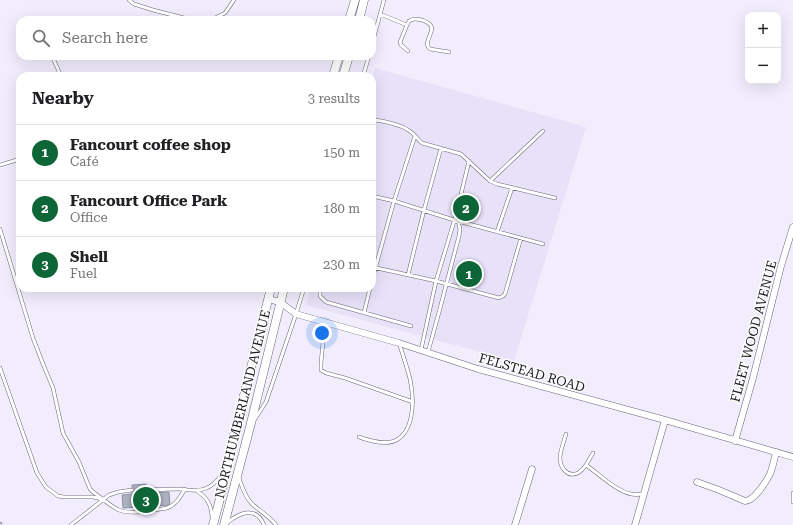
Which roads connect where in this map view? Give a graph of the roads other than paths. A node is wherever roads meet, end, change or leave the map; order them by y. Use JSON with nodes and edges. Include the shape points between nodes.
{"nodes":[{"id":1,"x":129,"y":0,"type":"edge"},
{"id":2,"x":234,"y":0,"type":"edge"},
{"id":3,"x":355,"y":0,"type":"edge"},
{"id":4,"x":364,"y":0,"type":"edge"},
{"id":5,"x":384,"y":0,"type":"edge"},
{"id":6,"x":380,"y":14,"type":"junction"},
{"id":7,"x":176,"y":16,"type":"edge"},
{"id":8,"x":218,"y":16,"type":"edge"},
{"id":9,"x":350,"y":16,"type":"edge"},
{"id":10,"x":360,"y":16,"type":"edge"},
{"id":11,"x":407,"y":25,"type":"junction"},
{"id":12,"x":376,"y":29,"type":"edge"},
{"id":13,"x":408,"y":51,"type":"dead end"},
{"id":14,"x":449,"y":52,"type":"dead end"},
{"id":15,"x":54,"y":60,"type":"edge"},
{"id":16,"x":337,"y":60,"type":"edge"},
{"id":17,"x":347,"y":60,"type":"edge"},
{"id":18,"x":368,"y":60,"type":"edge"},
{"id":19,"x":59,"y":72,"type":"edge"},
{"id":20,"x":334,"y":72,"type":"edge"},
{"id":21,"x":344,"y":72,"type":"edge"},
{"id":22,"x":364,"y":72,"type":"edge"},
{"id":23,"x":376,"y":121,"type":"edge"},
{"id":24,"x":543,"y":131,"type":"dead end"},
{"id":25,"x":415,"y":136,"type":"junction"},
{"id":26,"x":441,"y":148,"type":"junction"},
{"id":27,"x":16,"y":160,"type":"edge"},
{"id":28,"x":469,"y":162,"type":"junction"},
{"id":29,"x":0,"y":165,"type":"edge"},
{"id":30,"x":490,"y":181,"type":"junction"},
{"id":31,"x":512,"y":188,"type":"junction"},
{"id":32,"x":376,"y":197,"type":"edge"},
{"id":33,"x":555,"y":198,"type":"dead end"},
{"id":34,"x":394,"y":201,"type":"junction"},
{"id":35,"x":424,"y":210,"type":"junction"},
{"id":36,"x":456,"y":220,"type":"junction"},
{"id":37,"x":793,"y":227,"type":"edge"},
{"id":38,"x":0,"y":229,"type":"edge"},
{"id":39,"x":498,"y":232,"type":"junction"},
{"id":40,"x":792,"y":234,"type":"edge"},
{"id":41,"x":522,"y":238,"type":"junction"},
{"id":42,"x":543,"y":244,"type":"dead end"},
{"id":43,"x":445,"y":251,"type":"junction"},
{"id":44,"x":454,"y":254,"type":"junction"},
{"id":45,"x":376,"y":260,"type":"edge"},
{"id":46,"x":376,"y":267,"type":"edge"},
{"id":47,"x":408,"y":275,"type":"junction"},
{"id":48,"x":436,"y":280,"type":"junction"},
{"id":49,"x":16,"y":282,"type":"edge"},
{"id":50,"x":446,"y":283,"type":"junction"},
{"id":51,"x":19,"y":292,"type":"edge"},
{"id":52,"x":270,"y":292,"type":"edge"},
{"id":53,"x":283,"y":292,"type":"edge"},
{"id":54,"x":303,"y":292,"type":"edge"},
{"id":55,"x":320,"y":292,"type":"edge"},
{"id":56,"x":369,"y":292,"type":"edge"},
{"id":57,"x":268,"y":299,"type":"junction"},
{"id":58,"x":280,"y":302,"type":"junction"},
{"id":59,"x":364,"y":313,"type":"junction"},
{"id":60,"x":296,"y":314,"type":"junction"},
{"id":61,"x":325,"y":322,"type":"junction"},
{"id":62,"x":411,"y":326,"type":"dead end"},
{"id":63,"x":399,"y":343,"type":"junction"},
{"id":64,"x":421,"y":350,"type":"junction"},
{"id":65,"x":428,"y":352,"type":"junction"},
{"id":66,"x":0,"y":368,"type":"edge"},
{"id":67,"x":413,"y":402,"type":"junction"},
{"id":68,"x":665,"y":420,"type":"junction"},
{"id":69,"x":250,"y":427,"type":"junction"},
{"id":70,"x":566,"y":434,"type":"dead end"},
{"id":71,"x":359,"y":437,"type":"dead end"},
{"id":72,"x":735,"y":441,"type":"junction"},
{"id":73,"x":776,"y":452,"type":"junction"},
{"id":74,"x":593,"y":453,"type":"dead end"},
{"id":75,"x":793,"y":457,"type":"edge"},
{"id":76,"x":586,"y":464,"type":"junction"},
{"id":77,"x":532,"y":469,"type":"dead end"},
{"id":78,"x":226,"y":470,"type":"junction"},
{"id":79,"x":238,"y":476,"type":"junction"},
{"id":80,"x":697,"y":482,"type":"dead end"},
{"id":81,"x":146,"y":489,"type":"dead end"},
{"id":82,"x":185,"y":489,"type":"junction"},
{"id":83,"x":132,"y":490,"type":"dead end"},
{"id":84,"x":196,"y":490,"type":"junction"},
{"id":85,"x":793,"y":493,"type":"edge"},
{"id":86,"x":644,"y":494,"type":"junction"},
{"id":87,"x":103,"y":499,"type":"junction"},
{"id":88,"x":793,"y":502,"type":"edge"},
{"id":89,"x":72,"y":525,"type":"edge"},
{"id":90,"x":213,"y":525,"type":"edge"},
{"id":91,"x":224,"y":525,"type":"edge"},
{"id":92,"x":264,"y":525,"type":"edge"},
{"id":93,"x":276,"y":525,"type":"edge"},
{"id":94,"x":514,"y":525,"type":"edge"},
{"id":95,"x":636,"y":525,"type":"edge"}],
"edges":[{"from":1,"to":7,"type":"lane","via":[[134,4]]},
{"from":2,"to":8,"type":"lane","via":[[225,12]]},
{"from":3,"to":9,"type":"main road"},
{"from":4,"to":10,"type":"main road"},
{"from":5,"to":6,"type":"lane"},
{"from":6,"to":11,"type":"lane"},
{"from":6,"to":12,"type":"lane"},
{"from":11,"to":13,"type":"lane","via":[[400,42]]},
{"from":11,"to":14,"type":"lane","via":[[416,18],[428,23],[432,26],[428,48]]},
{"from":15,"to":19,"type":"lane"},
{"from":16,"to":20,"type":"main road"},
{"from":17,"to":21,"type":"main road"},
{"from":18,"to":22,"type":"lane"},
{"from":23,"to":25,"type":"lane","via":[[406,128]]},
{"from":24,"to":30,"type":"lane"},
{"from":25,"to":26,"type":"lane","via":[[422,143]]},
{"from":25,"to":34,"type":"lane"},
{"from":26,"to":28,"type":"lane","via":[[461,154]]},
{"from":26,"to":35,"type":"lane"},
{"from":27,"to":29,"type":"lane"},
{"from":28,"to":30,"type":"lane"},
{"from":28,"to":36,"type":"lane"},
{"from":30,"to":31,"type":"lane"},
{"from":31,"to":33,"type":"lane"},
{"from":31,"to":39,"type":"lane"},
{"from":32,"to":34,"type":"lane"},
{"from":34,"to":35,"type":"lane"},
{"from":34,"to":45,"type":"lane"},
{"from":35,"to":36,"type":"lane"},
{"from":35,"to":47,"type":"lane"},
{"from":36,"to":39,"type":"lane"},
{"from":36,"to":43,"type":"lane"},
{"from":36,"to":44,"type":"lane","via":[[460,229]]},
{"from":37,"to":40,"type":"street","name":"FLEET WOOD AVENUE"},
{"from":38,"to":49,"type":"lane"},
{"from":39,"to":41,"type":"lane"},
{"from":40,"to":72,"type":"street","name":"FLEET WOOD AVENUE","via":[[781,266]]},
{"from":41,"to":42,"type":"lane"},
{"from":41,"to":50,"type":"lane","via":[[503,296],[499,298]]},
{"from":43,"to":44,"type":"lane"},
{"from":43,"to":48,"type":"lane"},
{"from":44,"to":50,"type":"lane"},
{"from":46,"to":47,"type":"lane"},
{"from":47,"to":48,"type":"lane"},
{"from":48,"to":50,"type":"lane"},
{"from":48,"to":64,"type":"lane"},
{"from":50,"to":65,"type":"lane"},
{"from":51,"to":87,"type":"lane","via":[[33,338],[53,388],[62,433],[79,462],[90,489]]},
{"from":52,"to":57,"type":"main road","name":"NORTHUMBERLAND AVENUE"},
{"from":53,"to":58,"type":"main road","name":"NORTHUMBERLAND AVENUE"},
{"from":54,"to":60,"type":"lane"},
{"from":55,"to":59,"type":"lane","via":[[322,300],[326,302]]},
{"from":56,"to":59,"type":"lane"},
{"from":57,"to":58,"type":"street","name":"FELSTEAD ROAD"},
{"from":57,"to":78,"type":"main road","name":"NORTHUMBERLAND AVENUE"},
{"from":58,"to":60,"type":"street","name":"FELSTEAD ROAD"},
{"from":58,"to":69,"type":"main road","name":"NORTHUMBERLAND AVENUE"},
{"from":59,"to":62,"type":"lane"},
{"from":60,"to":61,"type":"street","name":"FELSTEAD ROAD"},
{"from":60,"to":69,"type":"lane","via":[[266,402]]},
{"from":61,"to":63,"type":"street","name":"FELSTEAD ROAD"},
{"from":61,"to":67,"type":"lane","via":[[321,370]]},
{"from":63,"to":64,"type":"street","name":"FELSTEAD ROAD"},
{"from":63,"to":67,"type":"lane","via":[[410,379]]},
{"from":64,"to":65,"type":"street","name":"FELSTEAD ROAD"},
{"from":65,"to":68,"type":"street","name":"FELSTEAD ROAD"},
{"from":66,"to":87,"type":"lane","via":[[37,473],[46,487],[58,496]]},
{"from":67,"to":71,"type":"lane","via":[[409,425],[398,440],[382,443]]},
{"from":68,"to":72,"type":"street","name":"FELSTEAD ROAD"},
{"from":68,"to":86,"type":"street"},
{"from":69,"to":79,"type":"main road","name":"NORTHUMBERLAND AVENUE"},
{"from":70,"to":76,"type":"lane","via":[[560,457],[562,468],[568,474],[574,474]]},
{"from":72,"to":73,"type":"street","name":"FELSTEAD ROAD"},
{"from":73,"to":75,"type":"street","name":"FELSTEAD ROAD"},
{"from":73,"to":80,"type":"street","via":[[769,474],[749,501]]},
{"from":74,"to":76,"type":"lane"},
{"from":76,"to":86,"type":"lane","via":[[624,492]]},
{"from":77,"to":94,"type":"street"},
{"from":78,"to":84,"type":"lane","via":[[210,487]]},
{"from":78,"to":90,"type":"main road","name":"NORTHUMBERLAND AVENUE"},
{"from":79,"to":91,"type":"main road","name":"NORTHUMBERLAND AVENUE"},
{"from":79,"to":93,"type":"lane","via":[[248,499]]},
{"from":81,"to":82,"type":"lane"},
{"from":82,"to":84,"type":"lane"},
{"from":82,"to":87,"type":"lane","via":[[171,507],[145,511],[124,512]]},
{"from":83,"to":87,"type":"lane","via":[[109,495]]},
{"from":84,"to":90,"type":"lane","via":[[208,501]]},
{"from":85,"to":88,"type":"lane"},
{"from":86,"to":95,"type":"street"},
{"from":87,"to":89,"type":"lane"},
{"from":91,"to":92,"type":"lane","via":[[238,515],[250,513],[260,517]]}]}
